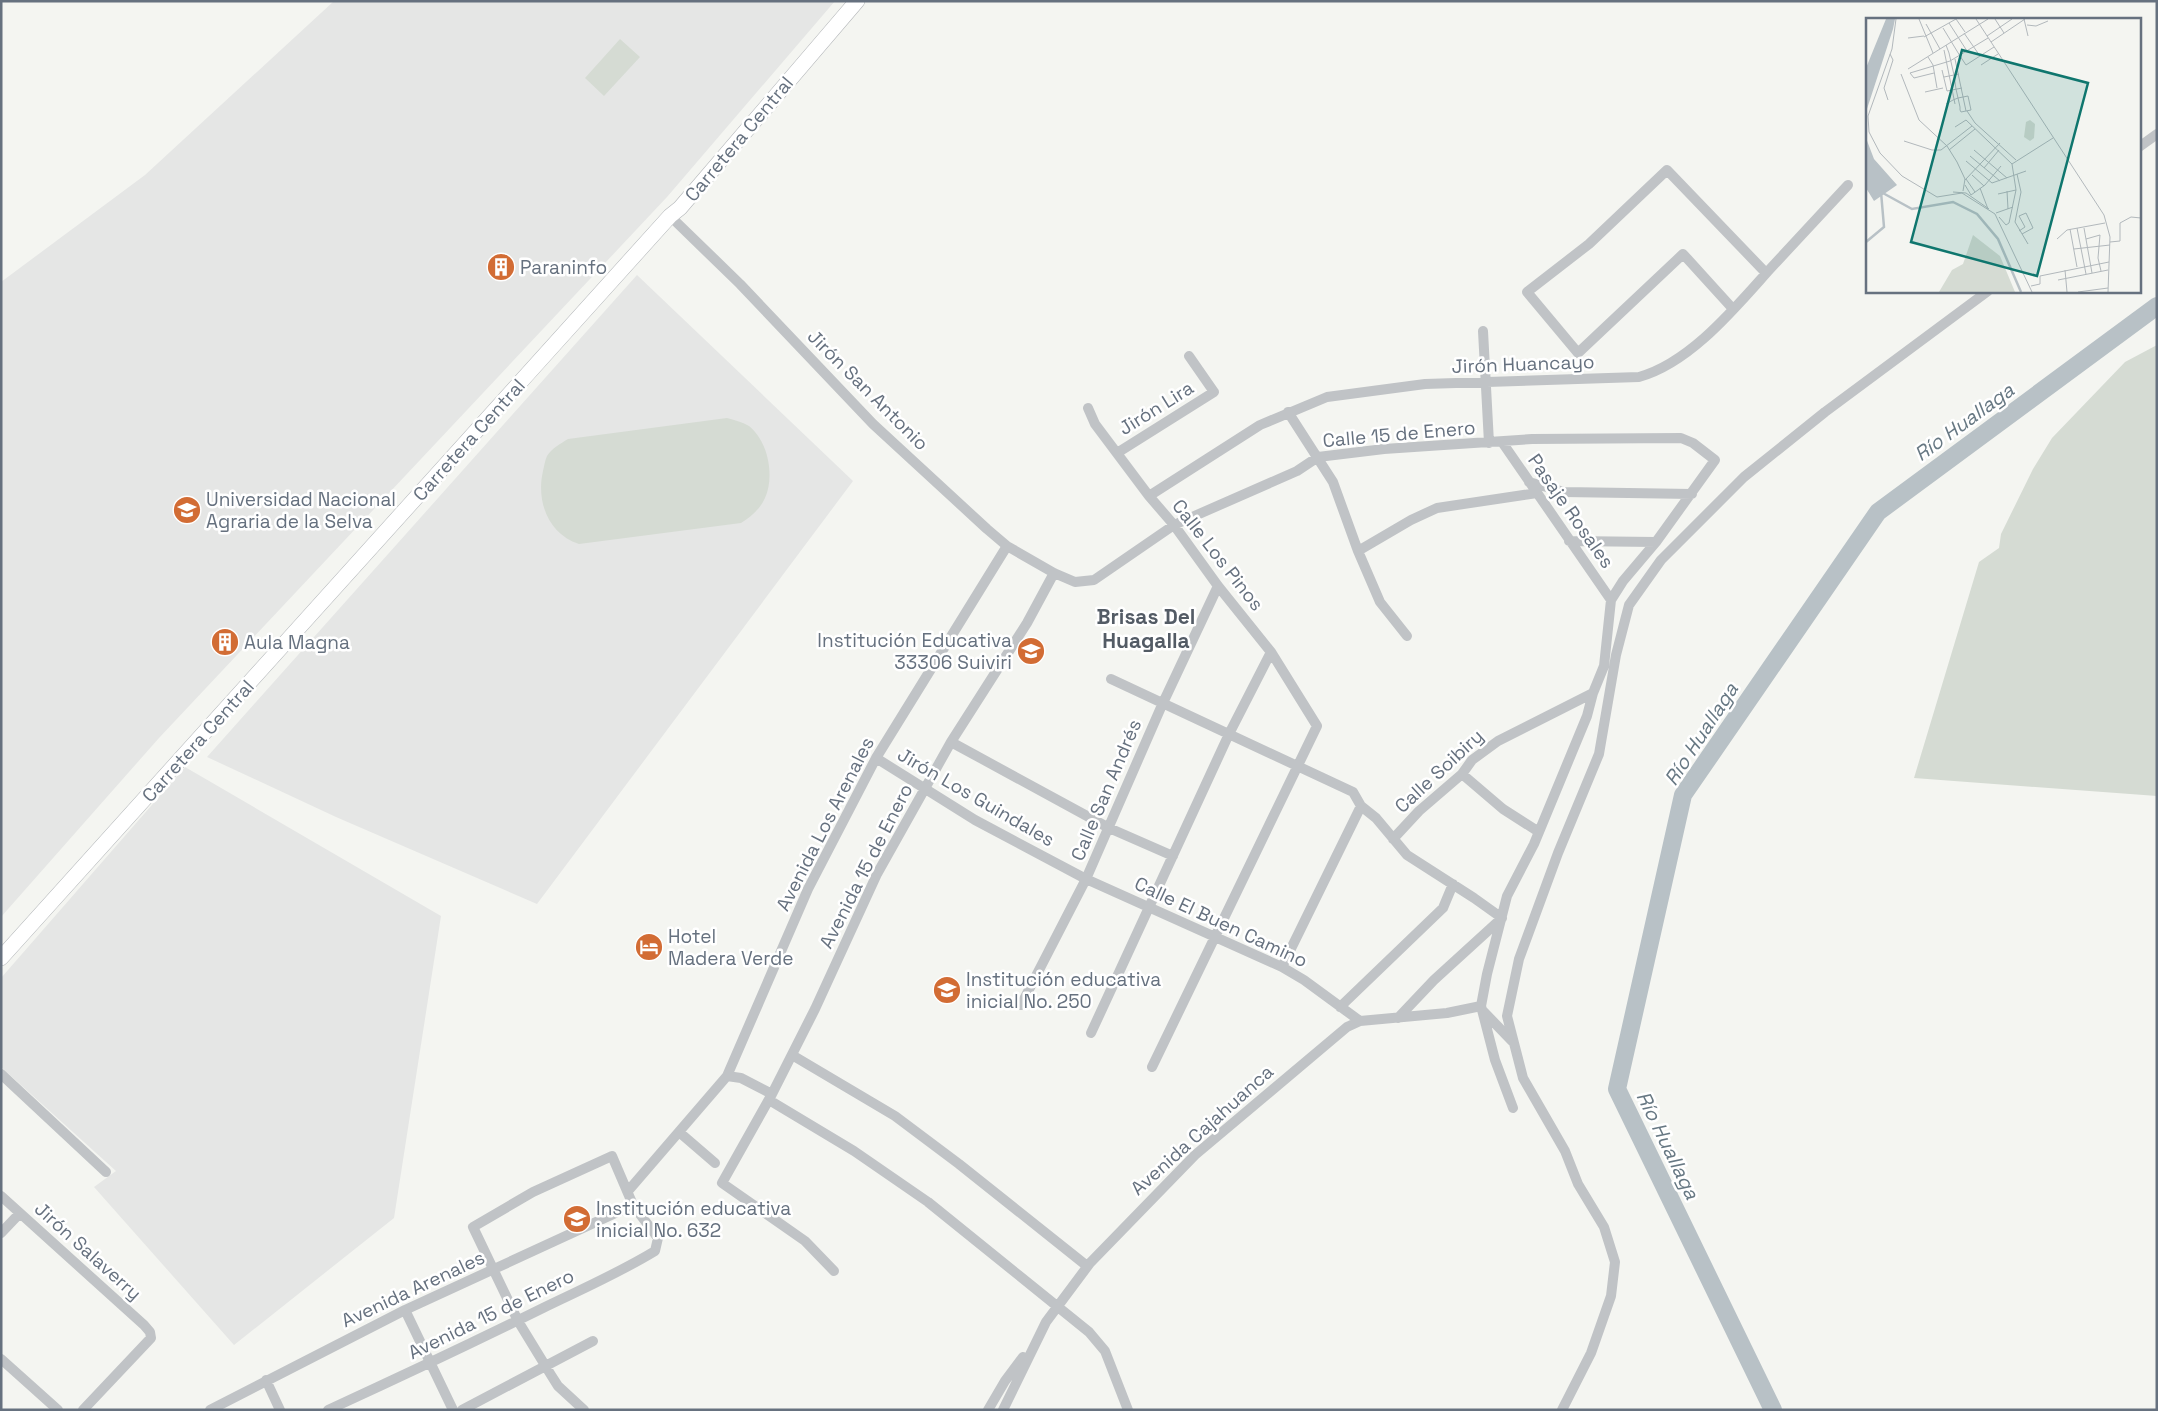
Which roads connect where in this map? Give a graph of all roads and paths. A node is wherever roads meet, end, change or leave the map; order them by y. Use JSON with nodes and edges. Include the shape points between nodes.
{"nodes":[{"id":1,"x":856,"y":1,"type":"edge"},
{"id":2,"x":2157,"y":134,"type":"edge"},
{"id":3,"x":2140,"y":147,"type":"edge"},
{"id":4,"x":1848,"y":185,"type":"dead end"},
{"id":5,"x":670,"y":216,"type":"junction"},
{"id":6,"x":1766,"y":273,"type":"junction"},
{"id":7,"x":1987,"y":292,"type":"edge"},
{"id":8,"x":1733,"y":309,"type":"junction"},
{"id":9,"x":1483,"y":330,"type":"dead end"},
{"id":10,"x":1189,"y":356,"type":"dead end"},
{"id":11,"x":1487,"y":382,"type":"junction"},
{"id":12,"x":1088,"y":408,"type":"dead end"},
{"id":13,"x":1288,"y":412,"type":"junction"},
{"id":14,"x":1502,"y":442,"type":"junction"},
{"id":15,"x":1489,"y":443,"type":"junction"},
{"id":16,"x":1117,"y":453,"type":"junction"},
{"id":17,"x":1318,"y":457,"type":"junction"},
{"id":18,"x":1529,"y":482,"type":"junction"},
{"id":19,"x":1537,"y":493,"type":"junction"},
{"id":20,"x":1692,"y":494,"type":"junction"},
{"id":21,"x":1149,"y":496,"type":"junction"},
{"id":22,"x":1174,"y":525,"type":"junction"},
{"id":23,"x":1569,"y":541,"type":"junction"},
{"id":24,"x":1656,"y":542,"type":"junction"},
{"id":25,"x":1007,"y":546,"type":"junction"},
{"id":26,"x":1358,"y":551,"type":"junction"},
{"id":27,"x":1054,"y":573,"type":"junction"},
{"id":28,"x":1218,"y":586,"type":"junction"},
{"id":29,"x":1611,"y":600,"type":"junction"},
{"id":30,"x":1407,"y":636,"type":"dead end"},
{"id":31,"x":1271,"y":652,"type":"junction"},
{"id":32,"x":1111,"y":679,"type":"dead end"},
{"id":33,"x":1593,"y":693,"type":"junction"},
{"id":34,"x":1162,"y":705,"type":"junction"},
{"id":35,"x":1229,"y":734,"type":"junction"},
{"id":36,"x":951,"y":742,"type":"junction"},
{"id":37,"x":876,"y":758,"type":"junction"},
{"id":38,"x":1298,"y":766,"type":"junction"},
{"id":39,"x":1462,"y":774,"type":"junction"},
{"id":40,"x":924,"y":788,"type":"junction"},
{"id":41,"x":1361,"y":806,"type":"junction"},
{"id":42,"x":1109,"y":828,"type":"junction"},
{"id":43,"x":1539,"y":832,"type":"junction"},
{"id":44,"x":1393,"y":840,"type":"junction"},
{"id":45,"x":1173,"y":856,"type":"junction"},
{"id":46,"x":1086,"y":879,"type":"junction"},
{"id":47,"x":1453,"y":884,"type":"junction"},
{"id":48,"x":1150,"y":907,"type":"junction"},
{"id":49,"x":1502,"y":918,"type":"junction"},
{"id":50,"x":1217,"y":937,"type":"junction"},
{"id":51,"x":1,"y":958,"type":"edge"},
{"id":52,"x":1282,"y":967,"type":"junction"},
{"id":53,"x":1021,"y":1005,"type":"dead end"},
{"id":54,"x":1340,"y":1007,"type":"junction"},
{"id":55,"x":1482,"y":1009,"type":"junction"},
{"id":56,"x":1398,"y":1018,"type":"junction"},
{"id":57,"x":1360,"y":1021,"type":"junction"},
{"id":58,"x":1091,"y":1033,"type":"dead end"},
{"id":59,"x":1513,"y":1041,"type":"junction"},
{"id":60,"x":792,"y":1055,"type":"junction"},
{"id":61,"x":1152,"y":1067,"type":"dead end"},
{"id":62,"x":1,"y":1074,"type":"edge"},
{"id":63,"x":727,"y":1076,"type":"junction"},
{"id":64,"x":771,"y":1097,"type":"junction"},
{"id":65,"x":1513,"y":1108,"type":"dead end"},
{"id":66,"x":679,"y":1132,"type":"junction"},
{"id":67,"x":715,"y":1163,"type":"dead end"},
{"id":68,"x":106,"y":1172,"type":"dead end"},
{"id":69,"x":628,"y":1191,"type":"junction"},
{"id":70,"x":1,"y":1196,"type":"edge"},
{"id":71,"x":633,"y":1205,"type":"junction"},
{"id":72,"x":20,"y":1214,"type":"junction"},
{"id":73,"x":1,"y":1234,"type":"edge"},
{"id":74,"x":1087,"y":1266,"type":"junction"},
{"id":75,"x":494,"y":1270,"type":"junction"},
{"id":76,"x":834,"y":1271,"type":"dead end"},
{"id":77,"x":1057,"y":1306,"type":"junction"},
{"id":78,"x":406,"y":1310,"type":"junction"},
{"id":79,"x":518,"y":1321,"type":"junction"},
{"id":80,"x":1036,"y":1340,"type":"junction"},
{"id":81,"x":593,"y":1341,"type":"dead end"},
{"id":82,"x":1,"y":1359,"type":"edge"},
{"id":83,"x":432,"y":1363,"type":"junction"},
{"id":84,"x":546,"y":1367,"type":"junction"},
{"id":85,"x":266,"y":1380,"type":"junction"},
{"id":86,"x":58,"y":1410,"type":"edge"},
{"id":87,"x":82,"y":1410,"type":"edge"},
{"id":88,"x":210,"y":1410,"type":"edge"},
{"id":89,"x":280,"y":1410,"type":"edge"},
{"id":90,"x":328,"y":1410,"type":"edge"},
{"id":91,"x":453,"y":1410,"type":"edge"},
{"id":92,"x":462,"y":1410,"type":"edge"},
{"id":93,"x":584,"y":1410,"type":"edge"},
{"id":94,"x":988,"y":1410,"type":"edge"},
{"id":95,"x":1002,"y":1410,"type":"edge"},
{"id":96,"x":1128,"y":1410,"type":"edge"},
{"id":97,"x":1562,"y":1410,"type":"edge"}],
"edges":[{"from":1,"to":5,"type":"highway","name":"Carretera Central"},
{"from":2,"to":3,"type":"street"},
{"from":4,"to":6,"type":"street","name":"Jirón Huancayo"},
{"from":5,"to":25,"type":"street","name":"Jirón San Antonio","via":[[740,284],[873,424]]},
{"from":5,"to":51,"type":"highway","name":"Carretera Central"},
{"from":6,"to":8,"type":"street","name":"Jirón Huancayo"},
{"from":6,"to":8,"type":"street","via":[[1667,170],[1589,244],[1527,292],[1578,353],[1683,254]]},
{"from":7,"to":59,"type":"street","via":[[1824,412],[1744,477],[1661,560],[1629,605],[1616,656],[1599,754],[1519,959],[1506,1016]]},
{"from":8,"to":11,"type":"street","name":"Jirón Huancayo","via":[[1724,321],[1656,373],[1638,377]]},
{"from":9,"to":11,"type":"street"},
{"from":10,"to":16,"type":"street","name":"Jirón Lira","via":[[1214,392]]},
{"from":11,"to":13,"type":"street","name":"Jirón Huancayo","via":[[1425,384],[1326,396]]},
{"from":11,"to":15,"type":"street"},
{"from":12,"to":16,"type":"street","name":"Calle Los Pinos","via":[[1095,424]]},
{"from":13,"to":17,"type":"street"},
{"from":13,"to":21,"type":"street","name":"Jirón Huancayo","via":[[1260,425]]},
{"from":14,"to":15,"type":"street","name":"Calle 15 de Enero"},
{"from":14,"to":18,"type":"street","name":"Pasaje Rosales"},
{"from":14,"to":20,"type":"street","name":"Calle 15 de Enero","via":[[1681,438],[1715,460]]},
{"from":15,"to":17,"type":"street","name":"Calle 15 de Enero","via":[[1384,449]]},
{"from":16,"to":21,"type":"street","name":"Calle Los Pinos"},
{"from":17,"to":22,"type":"street","name":"Calle 15 de Enero","via":[[1297,471]]},
{"from":17,"to":26,"type":"street","via":[[1334,482]]},
{"from":18,"to":19,"type":"street","name":"Pasaje Rosales"},
{"from":18,"to":20,"type":"street","via":[[1564,492]]},
{"from":19,"to":23,"type":"street","name":"Pasaje Rosales"},
{"from":19,"to":26,"type":"street","via":[[1438,508]]},
{"from":20,"to":24,"type":"street"},
{"from":21,"to":22,"type":"street","name":"Calle Los Pinos"},
{"from":22,"to":27,"type":"street","name":"Calle 15 de Enero","via":[[1094,580],[1075,582]]},
{"from":22,"to":28,"type":"street","name":"Calle Los Pinos"},
{"from":23,"to":24,"type":"street"},
{"from":23,"to":29,"type":"street","name":"Pasaje Rosales"},
{"from":24,"to":29,"type":"street"},
{"from":25,"to":27,"type":"street","name":"Jirón San Antonio"},
{"from":25,"to":37,"type":"street","name":"Avenida Los Arenales"},
{"from":26,"to":30,"type":"street","via":[[1380,602]]},
{"from":27,"to":36,"type":"street","name":"Avenida 15 de Enero","via":[[1027,623]]},
{"from":28,"to":31,"type":"street","name":"Calle Los Pinos"},
{"from":28,"to":34,"type":"street","name":"Calle San Andrés"},
{"from":29,"to":33,"type":"street","via":[[1604,666]]},
{"from":31,"to":35,"type":"street"},
{"from":31,"to":38,"type":"street","name":"Calle Los Pinos","via":[[1317,726]]},
{"from":32,"to":34,"type":"street"},
{"from":33,"to":39,"type":"street","name":"Calle Soibiry","via":[[1498,741],[1472,760]]},
{"from":33,"to":43,"type":"street","via":[[1588,716]]},
{"from":34,"to":35,"type":"street"},
{"from":34,"to":42,"type":"street","name":"Calle San Andrés"},
{"from":35,"to":38,"type":"street"},
{"from":35,"to":45,"type":"street"},
{"from":36,"to":40,"type":"street","name":"Avenida 15 de Enero"},
{"from":36,"to":42,"type":"street"},
{"from":37,"to":40,"type":"street","name":"Jirón Los Guindales"},
{"from":37,"to":63,"type":"street","name":"Avenida Los Arenales","via":[[808,890]]},
{"from":38,"to":41,"type":"street","via":[[1353,792]]},
{"from":38,"to":50,"type":"street"},
{"from":39,"to":43,"type":"street","via":[[1503,809]]},
{"from":39,"to":44,"type":"street","name":"Calle Soibiry","via":[[1419,811]]},
{"from":40,"to":46,"type":"street","name":"Jirón Los Guindales","via":[[975,820]]},
{"from":40,"to":60,"type":"street","name":"Avenida 15 de Enero","via":[[876,874]]},
{"from":41,"to":44,"type":"street","via":[[1376,818]]},
{"from":41,"to":52,"type":"street"},
{"from":42,"to":45,"type":"street"},
{"from":42,"to":46,"type":"street","name":"Calle San Andrés"},
{"from":43,"to":49,"type":"street","via":[[1507,896]]},
{"from":44,"to":47,"type":"street","via":[[1407,855]]},
{"from":45,"to":48,"type":"street"},
{"from":46,"to":48,"type":"street","name":"Calle El Buen Camino"},
{"from":46,"to":53,"type":"street","name":"Calle San Andrés"},
{"from":47,"to":49,"type":"street"},
{"from":47,"to":54,"type":"street","via":[[1443,908]]},
{"from":48,"to":50,"type":"street","name":"Calle El Buen Camino"},
{"from":48,"to":58,"type":"street"},
{"from":49,"to":55,"type":"street","via":[[1487,974]]},
{"from":49,"to":56,"type":"street"},
{"from":50,"to":52,"type":"street","name":"Calle El Buen Camino"},
{"from":50,"to":61,"type":"street"},
{"from":52,"to":54,"type":"street","name":"Calle El Buen Camino"},
{"from":54,"to":57,"type":"street","name":"Calle El Buen Camino"},
{"from":55,"to":56,"type":"street","name":"Avenida Cajahuanca"},
{"from":55,"to":59,"type":"street"},
{"from":55,"to":65,"type":"street","via":[[1495,1060]]},
{"from":56,"to":57,"type":"street","name":"Avenida Cajahuanca"},
{"from":57,"to":74,"type":"street","name":"Avenida Cajahuanca","via":[[1332,1038],[1217,1135]]},
{"from":59,"to":97,"type":"street","via":[[1522,1078],[1604,1227],[1615,1262],[1611,1296],[1591,1353]]},
{"from":60,"to":64,"type":"street","name":"Avenida 15 de Enero"},
{"from":60,"to":74,"type":"street","via":[[895,1116]]},
{"from":62,"to":68,"type":"street"},
{"from":63,"to":64,"type":"street","via":[[741,1078]]},
{"from":63,"to":66,"type":"street","name":"Avenida Los Arenales"},
{"from":64,"to":76,"type":"street","name":"Avenida 15 de Enero","via":[[722,1183],[805,1240]]},
{"from":64,"to":77,"type":"street","via":[[928,1202]]},
{"from":66,"to":67,"type":"street"},
{"from":66,"to":69,"type":"street","name":"Avenida Los Arenales"},
{"from":69,"to":71,"type":"street"},
{"from":69,"to":75,"type":"street","via":[[612,1156],[533,1192],[474,1227]]},
{"from":70,"to":72,"type":"street","name":"Jirón Salaverry"},
{"from":71,"to":75,"type":"street","name":"Avenida Arenales"},
{"from":71,"to":79,"type":"street","name":"Avenida 15 de Enero","via":[[658,1238],[655,1251]]},
{"from":72,"to":73,"type":"street"},
{"from":72,"to":87,"type":"street","name":"Jirón Salaverry","via":[[150,1332],[151,1338]]},
{"from":74,"to":77,"type":"street","name":"Avenida Cajahuanca"},
{"from":75,"to":78,"type":"street","name":"Avenida Arenales"},
{"from":75,"to":79,"type":"street"},
{"from":77,"to":80,"type":"street","name":"Avenida Cajahuanca"},
{"from":77,"to":96,"type":"street","via":[[1101,1344]]},
{"from":78,"to":83,"type":"street"},
{"from":78,"to":85,"type":"street","name":"Avenida Arenales"},
{"from":79,"to":83,"type":"street","name":"Avenida 15 de Enero"},
{"from":79,"to":84,"type":"street"},
{"from":80,"to":94,"type":"street"},
{"from":80,"to":95,"type":"street","name":"Avenida Cajahuanca"},
{"from":81,"to":84,"type":"street"},
{"from":82,"to":86,"type":"street"},
{"from":83,"to":90,"type":"street","name":"Avenida 15 de Enero"},
{"from":83,"to":91,"type":"street"},
{"from":84,"to":92,"type":"street"},
{"from":84,"to":93,"type":"street","via":[[558,1386]]},
{"from":85,"to":88,"type":"street","name":"Avenida Arenales"},
{"from":85,"to":89,"type":"street"}]}
